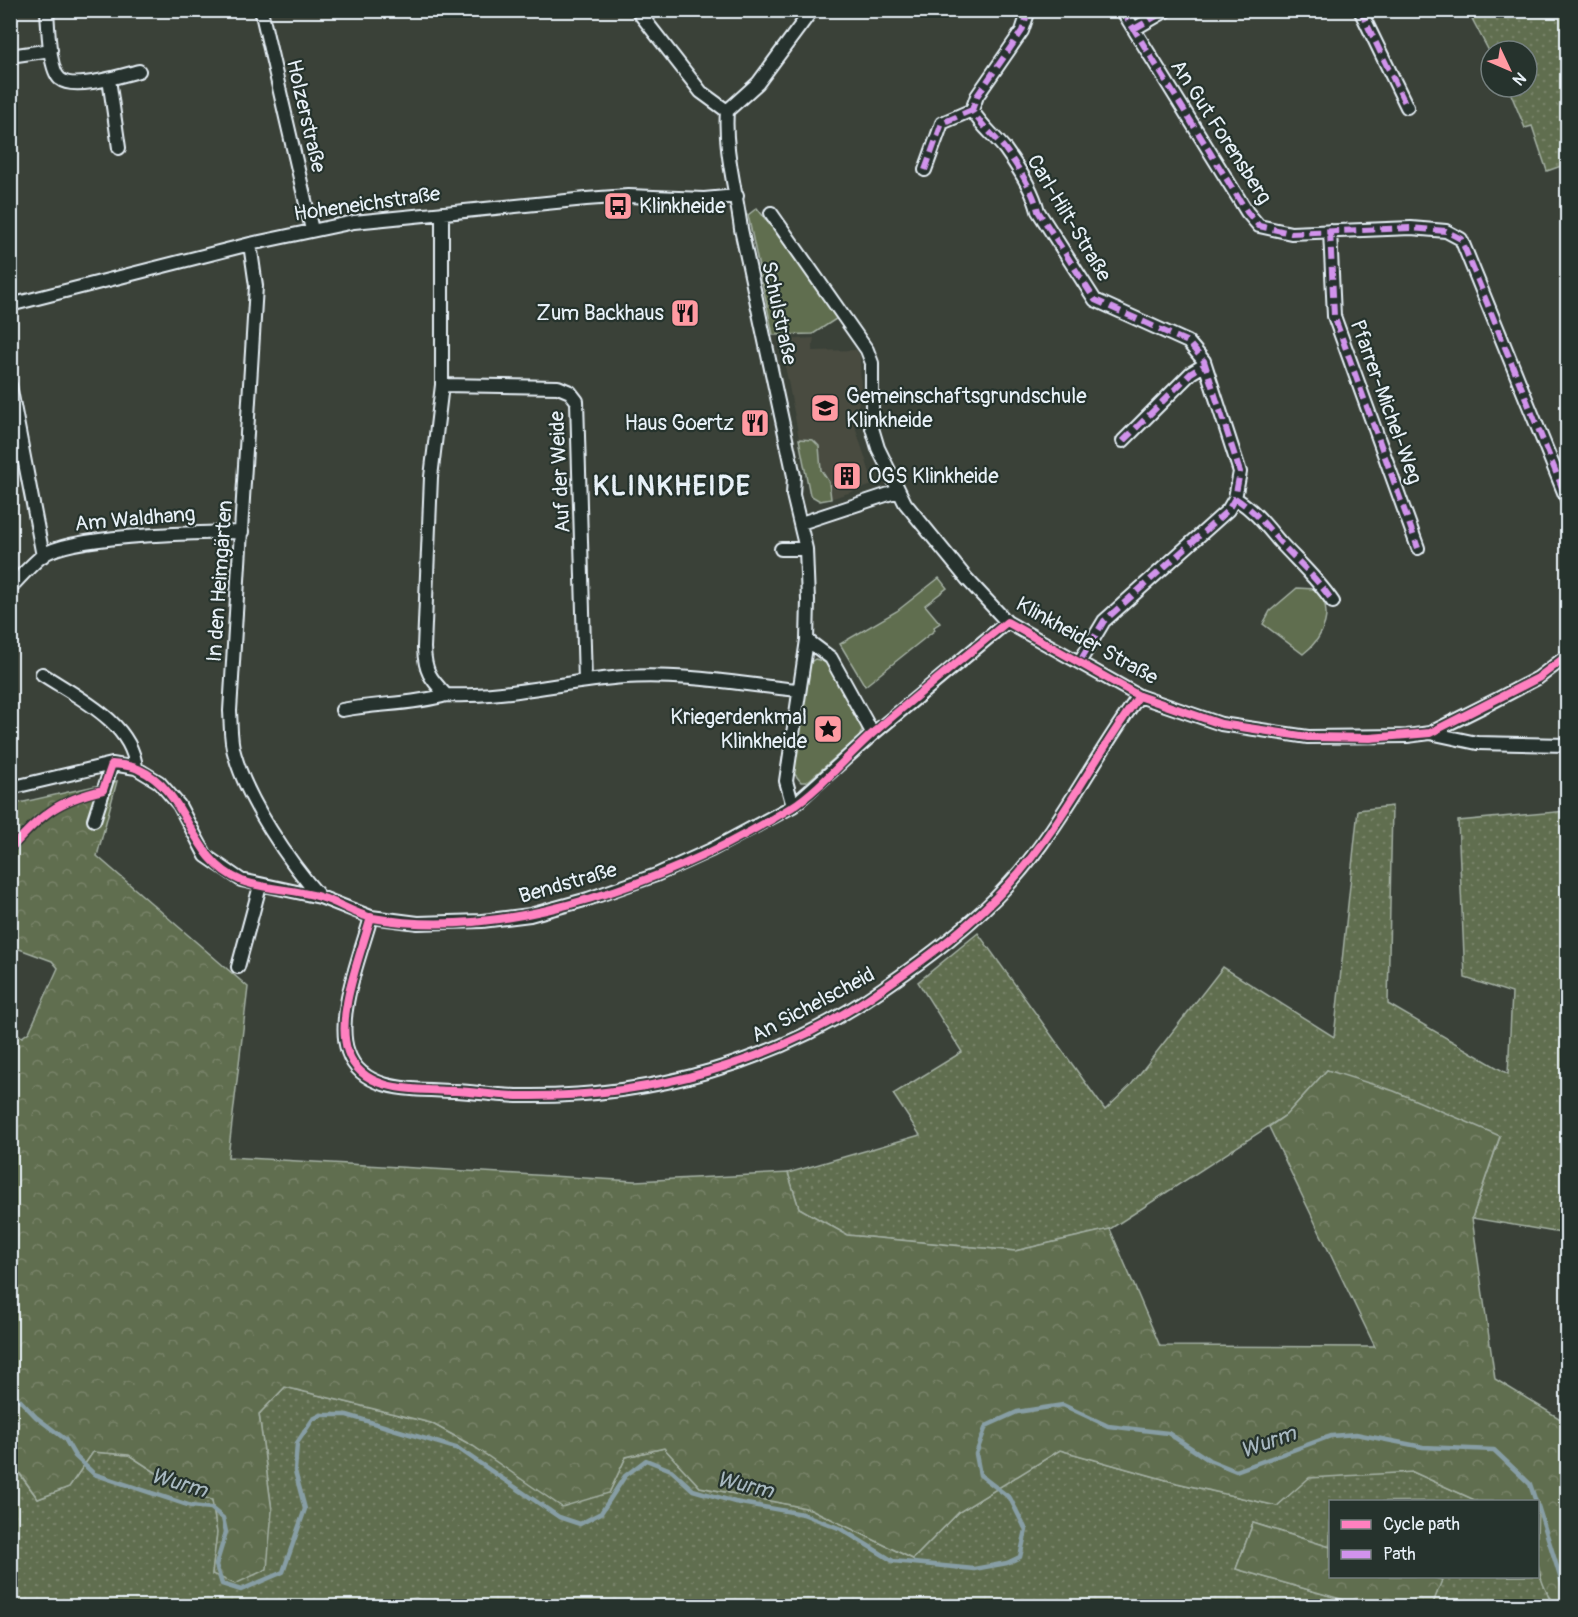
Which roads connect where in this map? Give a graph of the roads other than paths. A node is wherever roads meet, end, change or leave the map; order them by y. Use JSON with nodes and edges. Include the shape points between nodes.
{"nodes":[{"id":1,"x":47,"y":10,"type":"edge"},
{"id":2,"x":261,"y":10,"type":"edge"},
{"id":3,"x":637,"y":10,"type":"edge"},
{"id":4,"x":812,"y":10,"type":"edge"},
{"id":5,"x":1029,"y":10,"type":"edge"},
{"id":6,"x":1122,"y":10,"type":"edge"},
{"id":7,"x":1167,"y":10,"type":"edge"},
{"id":8,"x":1360,"y":10,"type":"edge"},
{"id":9,"x":1134,"y":29,"type":"junction"},
{"id":10,"x":51,"y":50,"type":"junction"},
{"id":11,"x":10,"y":56,"type":"edge"},
{"id":12,"x":139,"y":70,"type":"dead end"},
{"id":13,"x":109,"y":79,"type":"junction"},
{"id":14,"x":1407,"y":107,"type":"dead end"},
{"id":15,"x":972,"y":110,"type":"junction"},
{"id":16,"x":727,"y":111,"type":"junction"},
{"id":17,"x":119,"y":148,"type":"dead end"},
{"id":18,"x":926,"y":170,"type":"dead end"},
{"id":19,"x":737,"y":196,"type":"junction"},
{"id":20,"x":442,"y":213,"type":"junction"},
{"id":21,"x":771,"y":213,"type":"dead end"},
{"id":22,"x":312,"y":230,"type":"junction"},
{"id":23,"x":1330,"y":231,"type":"junction"},
{"id":24,"x":250,"y":244,"type":"junction"},
{"id":25,"x":10,"y":305,"type":"edge"},
{"id":26,"x":1204,"y":365,"type":"junction"},
{"id":27,"x":10,"y":385,"type":"edge"},
{"id":28,"x":442,"y":385,"type":"junction"},
{"id":29,"x":1123,"y":441,"type":"dead end"},
{"id":30,"x":898,"y":492,"type":"junction"},
{"id":31,"x":1235,"y":498,"type":"junction"},
{"id":32,"x":1568,"y":502,"type":"edge"},
{"id":33,"x":801,"y":523,"type":"junction"},
{"id":34,"x":242,"y":532,"type":"junction"},
{"id":35,"x":1418,"y":548,"type":"dead end"},
{"id":36,"x":781,"y":549,"type":"dead end"},
{"id":37,"x":806,"y":549,"type":"junction"},
{"id":38,"x":43,"y":556,"type":"junction"},
{"id":39,"x":10,"y":588,"type":"edge"},
{"id":40,"x":1333,"y":602,"type":"dead end"},
{"id":41,"x":1007,"y":622,"type":"junction"},
{"id":42,"x":807,"y":640,"type":"junction"},
{"id":43,"x":1568,"y":655,"type":"edge"},
{"id":44,"x":1080,"y":661,"type":"junction"},
{"id":45,"x":42,"y":674,"type":"dead end"},
{"id":46,"x":585,"y":681,"type":"junction"},
{"id":47,"x":797,"y":690,"type":"junction"},
{"id":48,"x":446,"y":695,"type":"junction"},
{"id":49,"x":1139,"y":696,"type":"junction"},
{"id":50,"x":342,"y":710,"type":"dead end"},
{"id":51,"x":1430,"y":733,"type":"junction"},
{"id":52,"x":873,"y":734,"type":"junction"},
{"id":53,"x":1568,"y":745,"type":"edge"},
{"id":54,"x":112,"y":764,"type":"junction"},
{"id":55,"x":136,"y":768,"type":"junction"},
{"id":56,"x":10,"y":788,"type":"edge"},
{"id":57,"x":794,"y":806,"type":"junction"},
{"id":58,"x":94,"y":820,"type":"dead end"},
{"id":59,"x":260,"y":886,"type":"junction"},
{"id":60,"x":320,"y":897,"type":"junction"},
{"id":61,"x":371,"y":917,"type":"junction"},
{"id":62,"x":238,"y":967,"type":"dead end"}],
"edges":[{"from":1,"to":10,"type":"street"},
{"from":2,"to":22,"type":"street","name":"Holzerstraße"},
{"from":3,"to":16,"type":"street","via":[[701,92]]},
{"from":4,"to":16,"type":"street","via":[[758,83]]},
{"from":5,"to":15,"type":"street","via":[[1022,31],[977,96]]},
{"from":6,"to":9,"type":"street","name":"An Gut Forensberg"},
{"from":7,"to":9,"type":"street"},
{"from":8,"to":14,"type":"street"},
{"from":9,"to":23,"type":"street","name":"An Gut Forensberg","via":[[1259,226],[1291,233]]},
{"from":10,"to":11,"type":"street"},
{"from":10,"to":13,"type":"street","via":[[61,80]]},
{"from":12,"to":13,"type":"street"},
{"from":13,"to":17,"type":"street"},
{"from":15,"to":18,"type":"street","via":[[942,123]]},
{"from":15,"to":26,"type":"street","name":"Carl-Hilt-Straße","via":[[979,124],[1005,149],[1035,198],[1038,211],[1095,300],[1188,342]]},
{"from":16,"to":19,"type":"street","name":"Schulstraße","via":[[728,154]]},
{"from":19,"to":20,"type":"street","name":"Hoheneichstraße","via":[[586,198]]},
{"from":19,"to":33,"type":"street","name":"Schulstraße"},
{"from":20,"to":22,"type":"street","name":"Hoheneichstraße"},
{"from":20,"to":28,"type":"street"},
{"from":21,"to":30,"type":"street","name":"Klinkheider Straße","via":[[867,350],[872,363],[872,428]]},
{"from":22,"to":24,"type":"street","name":"Hoheneichstraße"},
{"from":23,"to":32,"type":"street","name":"An Gut Forensberg","via":[[1411,228],[1446,231],[1461,239]]},
{"from":23,"to":35,"type":"street","name":"Pfarrer-Michel-Weg","via":[[1334,316]]},
{"from":24,"to":25,"type":"street","name":"Hoheneichstraße"},
{"from":24,"to":34,"type":"street","name":"In den Heimgärten","via":[[256,286]]},
{"from":26,"to":29,"type":"street"},
{"from":26,"to":31,"type":"street","name":"Carl-Hilt-Straße","via":[[1240,472]]},
{"from":27,"to":38,"type":"street"},
{"from":28,"to":46,"type":"street","name":"Auf der Weide","via":[[558,387],[570,392],[577,401]]},
{"from":28,"to":48,"type":"street","via":[[431,477],[424,648],[425,668]]},
{"from":30,"to":33,"type":"street"},
{"from":30,"to":41,"type":"street","name":"Klinkheider Straße"},
{"from":31,"to":40,"type":"street","via":[[1259,515],[1280,542],[1312,572]]},
{"from":31,"to":44,"type":"street","via":[[1228,510],[1104,621]]},
{"from":33,"to":37,"type":"street","name":"Schulstraße"},
{"from":34,"to":38,"type":"street","name":"Am Waldhang","via":[[183,533],[66,545]]},
{"from":34,"to":60,"type":"street","name":"In den Heimgärten","via":[[230,711],[234,756],[295,869]]},
{"from":36,"to":37,"type":"street"},
{"from":37,"to":42,"type":"street","name":"Schulstraße"},
{"from":38,"to":39,"type":"street","name":"Am Waldhang"},
{"from":41,"to":44,"type":"street","name":"Klinkheider Straße"},
{"from":41,"to":52,"type":"street","name":"Bendstraße"},
{"from":42,"to":47,"type":"street","name":"Schulstraße"},
{"from":42,"to":52,"type":"street","via":[[831,658]]},
{"from":43,"to":51,"type":"street","name":"Klinkheider Straße","via":[[1538,678]]},
{"from":44,"to":49,"type":"street","name":"Klinkheider Straße"},
{"from":45,"to":55,"type":"street","via":[[117,726],[130,743]]},
{"from":46,"to":47,"type":"street","via":[[667,675]]},
{"from":46,"to":48,"type":"street","via":[[486,696]]},
{"from":47,"to":57,"type":"street","name":"Schulstraße","via":[[786,781]]},
{"from":48,"to":50,"type":"street","via":[[408,704]]},
{"from":49,"to":51,"type":"street","name":"Klinkheider Straße","via":[[1221,724],[1308,737],[1370,738]]},
{"from":49,"to":61,"type":"street","name":"An Sichelscheid","via":[[1109,736],[1043,842],[1010,884],[978,914],[945,944],[879,992],[791,1042],[738,1064],[678,1080],[584,1095],[519,1096],[382,1084],[358,1070],[348,1053],[343,1028]]},
{"from":51,"to":53,"type":"street","via":[[1514,746]]},
{"from":52,"to":57,"type":"street","name":"Bendstraße"},
{"from":54,"to":55,"type":"street","name":"Bendstraße"},
{"from":54,"to":56,"type":"street","name":"Bendstraße"},
{"from":54,"to":58,"type":"street"},
{"from":55,"to":59,"type":"street","name":"Bendstraße","via":[[159,782],[179,805],[206,856],[241,880]]},
{"from":57,"to":61,"type":"street","name":"Bendstraße","via":[[656,875],[530,915],[418,923]]},
{"from":59,"to":60,"type":"street","name":"Bendstraße"},
{"from":59,"to":62,"type":"street"},
{"from":60,"to":61,"type":"street","name":"Bendstraße"}]}
